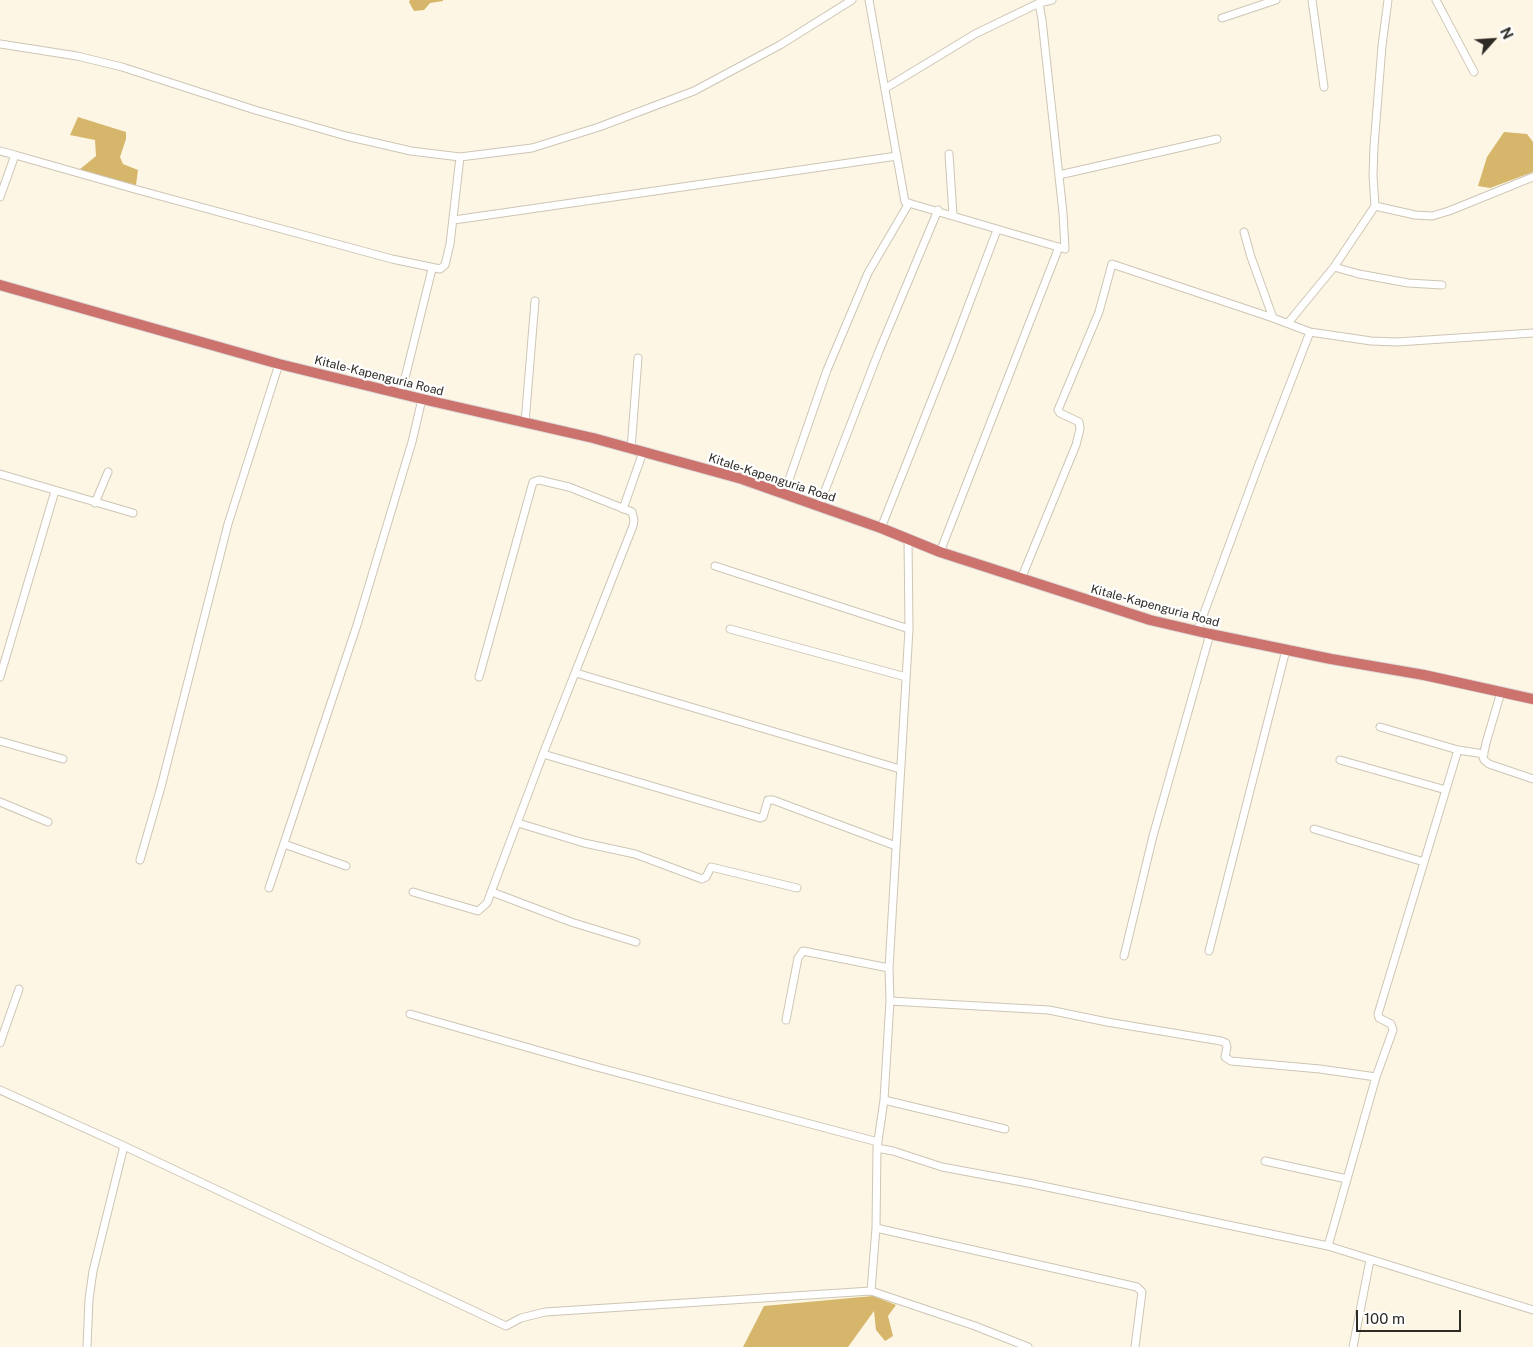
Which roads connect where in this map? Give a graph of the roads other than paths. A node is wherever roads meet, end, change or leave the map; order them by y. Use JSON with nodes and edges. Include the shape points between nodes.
{"nodes":[{"id":1,"x":852,"y":0,"type":"edge"},
{"id":2,"x":869,"y":0,"type":"edge"},
{"id":3,"x":1052,"y":0,"type":"edge"},
{"id":4,"x":1276,"y":0,"type":"edge"},
{"id":5,"x":1312,"y":0,"type":"edge"},
{"id":6,"x":1388,"y":0,"type":"edge"},
{"id":7,"x":1436,"y":0,"type":"edge"},
{"id":8,"x":1039,"y":3,"type":"junction"},
{"id":9,"x":1222,"y":18,"type":"dead end"},
{"id":10,"x":0,"y":44,"type":"edge"},
{"id":11,"x":1474,"y":72,"type":"dead end"},
{"id":12,"x":1324,"y":87,"type":"dead end"},
{"id":13,"x":886,"y":88,"type":"junction"},
{"id":14,"x":1217,"y":139,"type":"dead end"},
{"id":15,"x":0,"y":151,"type":"edge"},
{"id":16,"x":949,"y":154,"type":"dead end"},
{"id":17,"x":15,"y":155,"type":"junction"},
{"id":18,"x":897,"y":156,"type":"junction"},
{"id":19,"x":460,"y":157,"type":"junction"},
{"id":20,"x":1059,"y":175,"type":"junction"},
{"id":21,"x":1533,"y":177,"type":"edge"},
{"id":22,"x":0,"y":197,"type":"edge"},
{"id":23,"x":909,"y":203,"type":"junction"},
{"id":24,"x":1375,"y":206,"type":"junction"},
{"id":25,"x":938,"y":210,"type":"junction"},
{"id":26,"x":953,"y":215,"type":"junction"},
{"id":27,"x":454,"y":220,"type":"junction"},
{"id":28,"x":996,"y":230,"type":"junction"},
{"id":29,"x":1244,"y":232,"type":"dead end"},
{"id":30,"x":1060,"y":248,"type":"junction"},
{"id":31,"x":1334,"y":267,"type":"junction"},
{"id":32,"x":432,"y":269,"type":"junction"},
{"id":33,"x":0,"y":285,"type":"edge"},
{"id":34,"x":1442,"y":285,"type":"dead end"},
{"id":35,"x":534,"y":301,"type":"dead end"},
{"id":36,"x":1273,"y":318,"type":"junction"},
{"id":37,"x":1288,"y":323,"type":"junction"},
{"id":38,"x":1310,"y":332,"type":"junction"},
{"id":39,"x":1533,"y":333,"type":"edge"},
{"id":40,"x":638,"y":358,"type":"dead end"},
{"id":41,"x":279,"y":364,"type":"junction"},
{"id":42,"x":399,"y":394,"type":"junction"},
{"id":43,"x":422,"y":399,"type":"junction"},
{"id":44,"x":525,"y":423,"type":"junction"},
{"id":45,"x":631,"y":449,"type":"junction"},
{"id":46,"x":643,"y":452,"type":"junction"},
{"id":47,"x":108,"y":472,"type":"dead end"},
{"id":48,"x":0,"y":474,"type":"edge"},
{"id":49,"x":55,"y":491,"type":"junction"},
{"id":50,"x":784,"y":494,"type":"junction"},
{"id":51,"x":95,"y":503,"type":"junction"},
{"id":52,"x":819,"y":506,"type":"junction"},
{"id":53,"x":623,"y":509,"type":"junction"},
{"id":54,"x":132,"y":513,"type":"dead end"},
{"id":55,"x":881,"y":528,"type":"junction"},
{"id":56,"x":908,"y":539,"type":"junction"},
{"id":57,"x":940,"y":552,"type":"junction"},
{"id":58,"x":715,"y":566,"type":"dead end"},
{"id":59,"x":1022,"y":579,"type":"junction"},
{"id":60,"x":730,"y":629,"type":"dead end"},
{"id":61,"x":908,"y":629,"type":"junction"},
{"id":62,"x":1197,"y":632,"type":"junction"},
{"id":63,"x":1210,"y":634,"type":"junction"},
{"id":64,"x":1286,"y":650,"type":"junction"},
{"id":65,"x":576,"y":673,"type":"junction"},
{"id":66,"x":0,"y":677,"type":"edge"},
{"id":67,"x":479,"y":677,"type":"dead end"},
{"id":68,"x":906,"y":677,"type":"junction"},
{"id":69,"x":1501,"y":692,"type":"junction"},
{"id":70,"x":1533,"y":699,"type":"edge"},
{"id":71,"x":1380,"y":727,"type":"dead end"},
{"id":72,"x":0,"y":741,"type":"edge"},
{"id":73,"x":1458,"y":750,"type":"junction"},
{"id":74,"x":543,"y":754,"type":"junction"},
{"id":75,"x":1484,"y":754,"type":"junction"},
{"id":76,"x":63,"y":759,"type":"dead end"},
{"id":77,"x":1340,"y":760,"type":"dead end"},
{"id":78,"x":900,"y":769,"type":"junction"},
{"id":79,"x":1533,"y":779,"type":"edge"},
{"id":80,"x":1446,"y":790,"type":"junction"},
{"id":81,"x":0,"y":802,"type":"edge"},
{"id":82,"x":48,"y":822,"type":"dead end"},
{"id":83,"x":518,"y":823,"type":"junction"},
{"id":84,"x":1314,"y":830,"type":"dead end"},
{"id":85,"x":284,"y":844,"type":"junction"},
{"id":86,"x":896,"y":846,"type":"junction"},
{"id":87,"x":140,"y":860,"type":"dead end"},
{"id":88,"x":1424,"y":862,"type":"junction"},
{"id":89,"x":346,"y":866,"type":"dead end"},
{"id":90,"x":269,"y":888,"type":"dead end"},
{"id":91,"x":797,"y":888,"type":"dead end"},
{"id":92,"x":413,"y":892,"type":"dead end"},
{"id":93,"x":492,"y":892,"type":"junction"},
{"id":94,"x":636,"y":942,"type":"dead end"},
{"id":95,"x":1209,"y":951,"type":"dead end"},
{"id":96,"x":1124,"y":956,"type":"dead end"},
{"id":97,"x":889,"y":968,"type":"junction"},
{"id":98,"x":19,"y":989,"type":"dead end"},
{"id":99,"x":890,"y":1001,"type":"junction"},
{"id":100,"x":410,"y":1014,"type":"dead end"},
{"id":101,"x":786,"y":1020,"type":"dead end"},
{"id":102,"x":0,"y":1043,"type":"edge"},
{"id":103,"x":1376,"y":1077,"type":"junction"},
{"id":104,"x":0,"y":1090,"type":"edge"},
{"id":105,"x":884,"y":1100,"type":"junction"},
{"id":106,"x":1006,"y":1129,"type":"dead end"},
{"id":107,"x":878,"y":1145,"type":"junction"},
{"id":108,"x":124,"y":1146,"type":"junction"},
{"id":109,"x":1265,"y":1161,"type":"dead end"},
{"id":110,"x":1347,"y":1179,"type":"junction"},
{"id":111,"x":876,"y":1228,"type":"junction"},
{"id":112,"x":1328,"y":1246,"type":"junction"},
{"id":113,"x":1370,"y":1260,"type":"junction"},
{"id":114,"x":871,"y":1291,"type":"junction"},
{"id":115,"x":1533,"y":1310,"type":"edge"},
{"id":116,"x":86,"y":1347,"type":"edge"},
{"id":117,"x":1028,"y":1347,"type":"edge"},
{"id":118,"x":1135,"y":1347,"type":"edge"},
{"id":119,"x":1353,"y":1347,"type":"edge"}],
"edges":[{"from":1,"to":19,"type":"street","via":[[780,46],[694,91],[600,127],[532,148]]},
{"from":2,"to":13,"type":"street"},
{"from":3,"to":8,"type":"street"},
{"from":4,"to":9,"type":"street"},
{"from":5,"to":12,"type":"street"},
{"from":6,"to":24,"type":"street","via":[[1374,146]]},
{"from":7,"to":11,"type":"street"},
{"from":8,"to":13,"type":"street","via":[[975,34]]},
{"from":8,"to":20,"type":"street"},
{"from":10,"to":19,"type":"street","via":[[122,67],[346,136],[411,151]]},
{"from":13,"to":18,"type":"street"},
{"from":14,"to":20,"type":"street"},
{"from":15,"to":17,"type":"street"},
{"from":16,"to":26,"type":"street"},
{"from":17,"to":22,"type":"street"},
{"from":17,"to":32,"type":"street"},
{"from":18,"to":23,"type":"street","via":[[905,202]]},
{"from":18,"to":27,"type":"street"},
{"from":19,"to":27,"type":"street"},
{"from":20,"to":30,"type":"street","via":[[1065,249]]},
{"from":21,"to":24,"type":"street","via":[[1432,216]]},
{"from":23,"to":25,"type":"street"},
{"from":23,"to":50,"type":"street","via":[[868,273],[827,370]]},
{"from":24,"to":31,"type":"street"},
{"from":25,"to":26,"type":"street"},
{"from":25,"to":52,"type":"street"},
{"from":26,"to":28,"type":"street"},
{"from":27,"to":32,"type":"street","via":[[446,265]]},
{"from":28,"to":30,"type":"street"},
{"from":28,"to":55,"type":"street"},
{"from":29,"to":36,"type":"street"},
{"from":30,"to":57,"type":"street"},
{"from":31,"to":34,"type":"street","via":[[1408,283]]},
{"from":31,"to":37,"type":"street"},
{"from":32,"to":42,"type":"street"},
{"from":33,"to":41,"type":"highway","name":"Kitale-Kapenguria Road"},
{"from":35,"to":44,"type":"street"},
{"from":36,"to":37,"type":"street"},
{"from":36,"to":59,"type":"street","via":[[1112,264],[1099,312],[1058,410],[1079,422],[1076,445]]},
{"from":37,"to":38,"type":"street"},
{"from":38,"to":39,"type":"street","via":[[1372,342]]},
{"from":38,"to":62,"type":"street"},
{"from":40,"to":45,"type":"street"},
{"from":41,"to":42,"type":"highway","name":"Kitale-Kapenguria Road"},
{"from":41,"to":87,"type":"street","via":[[228,524]]},
{"from":42,"to":43,"type":"highway","name":"Kitale-Kapenguria Road"},
{"from":43,"to":44,"type":"highway","name":"Kitale-Kapenguria Road"},
{"from":43,"to":85,"type":"street","via":[[357,626]]},
{"from":44,"to":45,"type":"highway","name":"Kitale-Kapenguria Road"},
{"from":45,"to":46,"type":"highway","name":"Kitale-Kapenguria Road"},
{"from":46,"to":50,"type":"highway","name":"Kitale-Kapenguria Road","via":[[733,476]]},
{"from":46,"to":53,"type":"street"},
{"from":47,"to":51,"type":"street"},
{"from":48,"to":49,"type":"street"},
{"from":49,"to":51,"type":"street"},
{"from":49,"to":66,"type":"street"},
{"from":50,"to":52,"type":"highway","name":"Kitale-Kapenguria Road"},
{"from":51,"to":54,"type":"street"},
{"from":52,"to":55,"type":"highway","name":"Kitale-Kapenguria Road"},
{"from":53,"to":65,"type":"street","via":[[632,512],[633,526]]},
{"from":53,"to":67,"type":"street","via":[[569,487],[540,480],[533,482]]},
{"from":55,"to":56,"type":"highway","name":"Kitale-Kapenguria Road"},
{"from":56,"to":57,"type":"highway","name":"Kitale-Kapenguria Road"},
{"from":56,"to":61,"type":"street"},
{"from":57,"to":59,"type":"highway","name":"Kitale-Kapenguria Road"},
{"from":58,"to":61,"type":"street"},
{"from":59,"to":62,"type":"highway","name":"Kitale-Kapenguria Road"},
{"from":60,"to":68,"type":"street"},
{"from":61,"to":68,"type":"street"},
{"from":62,"to":63,"type":"highway","name":"Kitale-Kapenguria Road"},
{"from":63,"to":64,"type":"highway","name":"Kitale-Kapenguria Road"},
{"from":63,"to":96,"type":"street","via":[[1153,836]]},
{"from":64,"to":69,"type":"highway","name":"Kitale-Kapenguria Road"},
{"from":64,"to":95,"type":"street"},
{"from":65,"to":74,"type":"street"},
{"from":65,"to":78,"type":"street"},
{"from":68,"to":78,"type":"street"},
{"from":69,"to":70,"type":"highway","name":"Kitale-Kapenguria Road"},
{"from":69,"to":75,"type":"street"},
{"from":71,"to":73,"type":"street"},
{"from":72,"to":76,"type":"street"},
{"from":73,"to":75,"type":"street"},
{"from":73,"to":80,"type":"street"},
{"from":74,"to":83,"type":"street"},
{"from":74,"to":86,"type":"street","via":[[760,818],[768,800],[773,800]]},
{"from":75,"to":79,"type":"street","via":[[1484,760],[1489,764]]},
{"from":77,"to":80,"type":"street"},
{"from":78,"to":86,"type":"street"},
{"from":80,"to":88,"type":"street"},
{"from":81,"to":82,"type":"street"},
{"from":83,"to":91,"type":"street","via":[[635,854],[702,879],[711,867]]},
{"from":83,"to":93,"type":"street"},
{"from":84,"to":88,"type":"street"},
{"from":85,"to":89,"type":"street"},
{"from":85,"to":90,"type":"street"},
{"from":86,"to":97,"type":"street"},
{"from":88,"to":103,"type":"street","via":[[1378,1014],[1394,1030]]},
{"from":92,"to":93,"type":"street","via":[[478,911]]},
{"from":93,"to":94,"type":"street"},
{"from":97,"to":99,"type":"street"},
{"from":97,"to":101,"type":"street","via":[[803,951],[798,958]]},
{"from":98,"to":102,"type":"street"},
{"from":99,"to":103,"type":"street","via":[[1048,1010],[1221,1041],[1227,1047],[1225,1058],[1231,1060]]},
{"from":99,"to":105,"type":"street"},
{"from":100,"to":107,"type":"street"},
{"from":103,"to":110,"type":"street"},
{"from":104,"to":108,"type":"street"},
{"from":105,"to":106,"type":"street"},
{"from":105,"to":107,"type":"street"},
{"from":107,"to":111,"type":"street"},
{"from":107,"to":112,"type":"street","via":[[942,1167]]},
{"from":108,"to":114,"type":"street","via":[[506,1326],[545,1312]]},
{"from":108,"to":116,"type":"street","via":[[93,1271]]},
{"from":109,"to":110,"type":"street"},
{"from":110,"to":112,"type":"street"},
{"from":111,"to":114,"type":"street"},
{"from":111,"to":118,"type":"street","via":[[1136,1287],[1142,1292]]},
{"from":112,"to":113,"type":"street"},
{"from":113,"to":115,"type":"street"},
{"from":113,"to":119,"type":"street"},
{"from":114,"to":117,"type":"street"}]}
